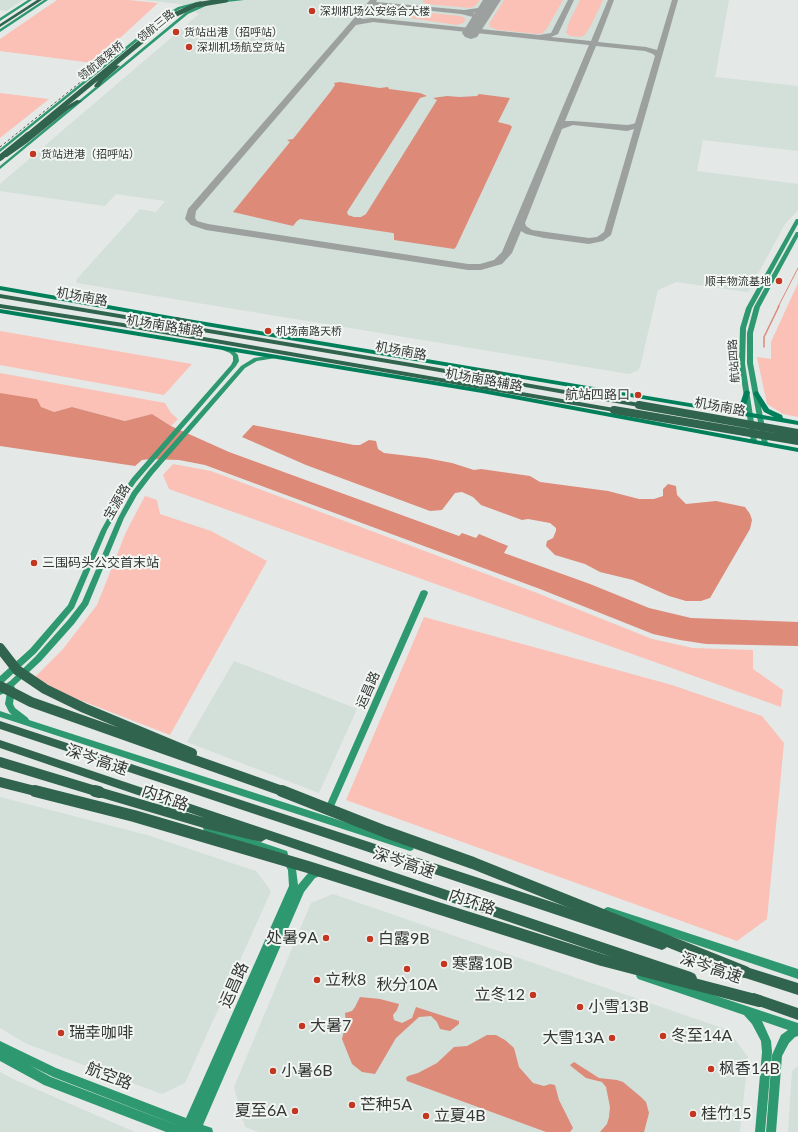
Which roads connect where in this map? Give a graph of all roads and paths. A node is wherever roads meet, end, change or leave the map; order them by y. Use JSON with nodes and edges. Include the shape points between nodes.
{"nodes":[{"id":1,"x":30,"y":0,"type":"edge"},
{"id":2,"x":46,"y":0,"type":"edge"},
{"id":3,"x":226,"y":0,"type":"edge"},
{"id":4,"x":242,"y":0,"type":"edge"},
{"id":5,"x":38,"y":1,"type":"edge"},
{"id":6,"x":214,"y":1,"type":"edge"},
{"id":7,"x":0,"y":20,"type":"edge"},
{"id":8,"x":0,"y":26,"type":"edge"},
{"id":9,"x":169,"y":27,"type":"junction"},
{"id":10,"x":175,"y":29,"type":"dead end"},
{"id":11,"x":156,"y":30,"type":"junction"},
{"id":12,"x":0,"y":31,"type":"edge"},
{"id":13,"x":148,"y":31,"type":"junction"},
{"id":14,"x":162,"y":32,"type":"junction"},
{"id":15,"x":97,"y":86,"type":"junction"},
{"id":16,"x":79,"y":101,"type":"junction"},
{"id":17,"x":0,"y":151,"type":"edge"},
{"id":18,"x":15,"y":155,"type":"junction"},
{"id":19,"x":24,"y":156,"type":"dead end"},
{"id":20,"x":0,"y":159,"type":"edge"},
{"id":21,"x":0,"y":168,"type":"edge"},
{"id":22,"x":798,"y":220,"type":"edge"},
{"id":23,"x":798,"y":233,"type":"edge"},
{"id":24,"x":0,"y":288,"type":"edge"},
{"id":25,"x":0,"y":296,"type":"edge"},
{"id":26,"x":0,"y":306,"type":"edge"},
{"id":27,"x":0,"y":311,"type":"edge"},
{"id":28,"x":176,"y":319,"type":"junction"},
{"id":29,"x":154,"y":337,"type":"junction"},
{"id":30,"x":256,"y":339,"type":"junction"},
{"id":31,"x":214,"y":346,"type":"junction"},
{"id":32,"x":252,"y":347,"type":"junction"},
{"id":33,"x":286,"y":358,"type":"junction"},
{"id":34,"x":411,"y":364,"type":"junction"},
{"id":35,"x":233,"y":366,"type":"junction"},
{"id":36,"x":242,"y":367,"type":"junction"},
{"id":37,"x":499,"y":373,"type":"junction"},
{"id":38,"x":747,"y":392,"type":"junction"},
{"id":39,"x":756,"y":393,"type":"junction"},
{"id":40,"x":676,"y":403,"type":"junction"},
{"id":41,"x":704,"y":408,"type":"junction"},
{"id":42,"x":638,"y":409,"type":"junction"},
{"id":43,"x":751,"y":415,"type":"junction"},
{"id":44,"x":760,"y":417,"type":"junction"},
{"id":45,"x":798,"y":423,"type":"edge"},
{"id":46,"x":798,"y":428,"type":"edge"},
{"id":47,"x":696,"y":431,"type":"junction"},
{"id":48,"x":798,"y":433,"type":"edge"},
{"id":49,"x":798,"y":441,"type":"edge"},
{"id":50,"x":754,"y":442,"type":"junction"},
{"id":51,"x":765,"y":444,"type":"junction"},
{"id":52,"x":798,"y":446,"type":"edge"},
{"id":53,"x":798,"y":450,"type":"edge"},
{"id":54,"x":424,"y":592,"type":"dead end"},
{"id":55,"x":0,"y":648,"type":"edge"},
{"id":56,"x":0,"y":681,"type":"edge"},
{"id":57,"x":13,"y":683,"type":"junction"},
{"id":58,"x":0,"y":686,"type":"edge"},
{"id":59,"x":0,"y":692,"type":"edge"},
{"id":60,"x":0,"y":714,"type":"edge"},
{"id":61,"x":30,"y":724,"type":"junction"},
{"id":62,"x":0,"y":725,"type":"edge"},
{"id":63,"x":0,"y":744,"type":"edge"},
{"id":64,"x":0,"y":759,"type":"edge"},
{"id":65,"x":0,"y":762,"type":"edge"},
{"id":66,"x":0,"y":782,"type":"edge"},
{"id":67,"x":265,"y":784,"type":"junction"},
{"id":68,"x":325,"y":819,"type":"junction"},
{"id":69,"x":317,"y":850,"type":"junction"},
{"id":70,"x":278,"y":852,"type":"junction"},
{"id":71,"x":331,"y":870,"type":"junction"},
{"id":72,"x":745,"y":972,"type":"junction"},
{"id":73,"x":798,"y":974,"type":"edge"},
{"id":74,"x":798,"y":990,"type":"edge"},
{"id":75,"x":759,"y":1001,"type":"junction"},
{"id":76,"x":746,"y":1011,"type":"junction"},
{"id":77,"x":798,"y":1014,"type":"edge"},
{"id":78,"x":798,"y":1030,"type":"edge"},
{"id":79,"x":0,"y":1046,"type":"edge"},
{"id":80,"x":0,"y":1056,"type":"edge"},
{"id":81,"x":191,"y":1129,"type":"edge"},
{"id":82,"x":180,"y":1132,"type":"edge"},
{"id":83,"x":208,"y":1132,"type":"edge"},
{"id":84,"x":760,"y":1132,"type":"edge"},
{"id":85,"x":771,"y":1132,"type":"edge"}],
"edges":[{"from":1,"to":7,"type":"street"},
{"from":2,"to":12,"type":"street"},
{"from":3,"to":11,"type":"highway","name":"领航高架桥","bridge":true,"via":[[203,3],[185,9]]},
{"from":4,"to":6,"type":"street","name":"领航三路"},
{"from":5,"to":8,"type":"highway"},
{"from":6,"to":9,"type":"street","name":"领航三路","via":[[192,10]]},
{"from":6,"to":13,"type":"street","name":"领航三路","via":[[193,3],[175,10]]},
{"from":9,"to":10,"type":"street"},
{"from":9,"to":14,"type":"street","name":"领航三路"},
{"from":11,"to":15,"type":"highway","bridge":true},
{"from":11,"to":20,"type":"highway","name":"领航高架桥","bridge":true},
{"from":13,"to":14,"type":"street"},
{"from":13,"to":17,"type":"street","name":"领航三路"},
{"from":14,"to":15,"type":"street","name":"领航三路"},
{"from":15,"to":16,"type":"street","name":"领航三路"},
{"from":16,"to":18,"type":"street","name":"领航三路"},
{"from":16,"to":20,"type":"highway","bridge":true},
{"from":18,"to":19,"type":"street"},
{"from":18,"to":21,"type":"street","name":"领航三路"},
{"from":22,"to":38,"type":"street","name":"航站四路","via":[[749,308],[745,320],[742,355]]},
{"from":23,"to":39,"type":"street","name":"航站四路","via":[[762,299],[752,324],[749,349]]},
{"from":24,"to":28,"type":"main road","name":"机场南路辅路"},
{"from":25,"to":30,"type":"highway","name":"机场南路"},
{"from":26,"to":32,"type":"highway","name":"机场南路"},
{"from":27,"to":29,"type":"main road","name":"机场南路辅路"},
{"from":28,"to":30,"type":"highway"},
{"from":28,"to":37,"type":"main road","name":"机场南路辅路"},
{"from":29,"to":31,"type":"main road","name":"机场南路辅路"},
{"from":29,"to":32,"type":"highway"},
{"from":30,"to":34,"type":"highway","name":"机场南路"},
{"from":31,"to":33,"type":"main road","name":"机场南路辅路"},
{"from":31,"to":35,"type":"street","via":[[234,354],[236,358]]},
{"from":32,"to":42,"type":"highway","name":"机场南路","bridge":true,"via":[[614,410]]},
{"from":33,"to":36,"type":"street","name":"宝源路","via":[[260,358]]},
{"from":33,"to":47,"type":"main road","name":"机场南路辅路"},
{"from":34,"to":37,"type":"highway"},
{"from":34,"to":42,"type":"highway","name":"机场南路","via":[[617,401]]},
{"from":35,"to":36,"type":"street","via":[[240,362],[243,364]]},
{"from":35,"to":56,"type":"street","name":"宝源路","via":[[141,470],[112,513],[74,600],[60,620],[25,659]]},
{"from":36,"to":57,"type":"street","name":"宝源路","via":[[134,494],[121,518],[85,603],[52,645]]},
{"from":37,"to":40,"type":"main road","name":"机场南路辅路"},
{"from":38,"to":41,"type":"main road","via":[[742,405],[736,408]]},
{"from":38,"to":43,"type":"street","name":"航站四路"},
{"from":39,"to":44,"type":"street","name":"航站四路"},
{"from":39,"to":45,"type":"main road","via":[[769,412]]},
{"from":40,"to":41,"type":"main road","name":"机场南路辅路"},
{"from":40,"to":47,"type":"main road","via":[[704,411],[712,418],[713,424],[710,428]]},
{"from":41,"to":43,"type":"main road","name":"机场南路辅路"},
{"from":42,"to":46,"type":"highway","bridge":true},
{"from":42,"to":48,"type":"highway","name":"机场南路","bridge":true},
{"from":42,"to":49,"type":"highway","name":"机场南路","bridge":true},
{"from":42,"to":52,"type":"highway","bridge":true},
{"from":43,"to":44,"type":"main road","name":"机场南路辅路"},
{"from":43,"to":50,"type":"street","name":"航站四路"},
{"from":44,"to":45,"type":"main road","name":"机场南路辅路"},
{"from":44,"to":51,"type":"street","name":"航站四路"},
{"from":47,"to":50,"type":"main road","name":"机场南路辅路"},
{"from":50,"to":51,"type":"main road","name":"机场南路辅路"},
{"from":51,"to":53,"type":"main road","name":"机场南路辅路"},
{"from":54,"to":68,"type":"street","name":"运昌路"},
{"from":55,"to":67,"type":"highway","bridge":true,"via":[[17,670],[61,698]]},
{"from":57,"to":59,"type":"street","name":"宝源路"},
{"from":57,"to":61,"type":"street","via":[[9,704],[12,710]]},
{"from":58,"to":67,"type":"highway","bridge":true,"via":[[31,702]]},
{"from":60,"to":61,"type":"street","name":"内环路"},
{"from":61,"to":68,"type":"street","name":"内环路"},
{"from":62,"to":72,"type":"highway","name":"深岑高速","bridge":true},
{"from":63,"to":69,"type":"highway","name":"深岑高速"},
{"from":64,"to":70,"type":"street","name":"内环路"},
{"from":65,"to":69,"type":"highway","bridge":true,"via":[[207,824]]},
{"from":66,"to":75,"type":"highway","bridge":true,"via":[[134,816],[308,867],[602,960]]},
{"from":67,"to":72,"type":"highway","bridge":true,"via":[[473,863]]},
{"from":68,"to":73,"type":"street","name":"内环路"},
{"from":69,"to":75,"type":"highway","name":"深岑高速","bridge":true},
{"from":70,"to":71,"type":"street","name":"内环路"},
{"from":70,"to":81,"type":"street","name":"运昌路","via":[[292,869],[294,886]]},
{"from":71,"to":76,"type":"street","name":"内环路"},
{"from":71,"to":81,"type":"street","name":"运昌路","via":[[312,875],[301,889]]},
{"from":72,"to":74,"type":"highway","name":"深岑高速"},
{"from":75,"to":77,"type":"highway","name":"深岑高速"},
{"from":76,"to":78,"type":"street","name":"内环路"},
{"from":76,"to":84,"type":"street","via":[[756,1020],[766,1041]]},
{"from":78,"to":85,"type":"street","via":[[785,1038],[777,1055]]},
{"from":79,"to":81,"type":"street","name":"航空路","via":[[53,1072]]},
{"from":80,"to":82,"type":"street","name":"航空路","via":[[48,1081]]},
{"from":81,"to":83,"type":"street","name":"航空路"}]}
